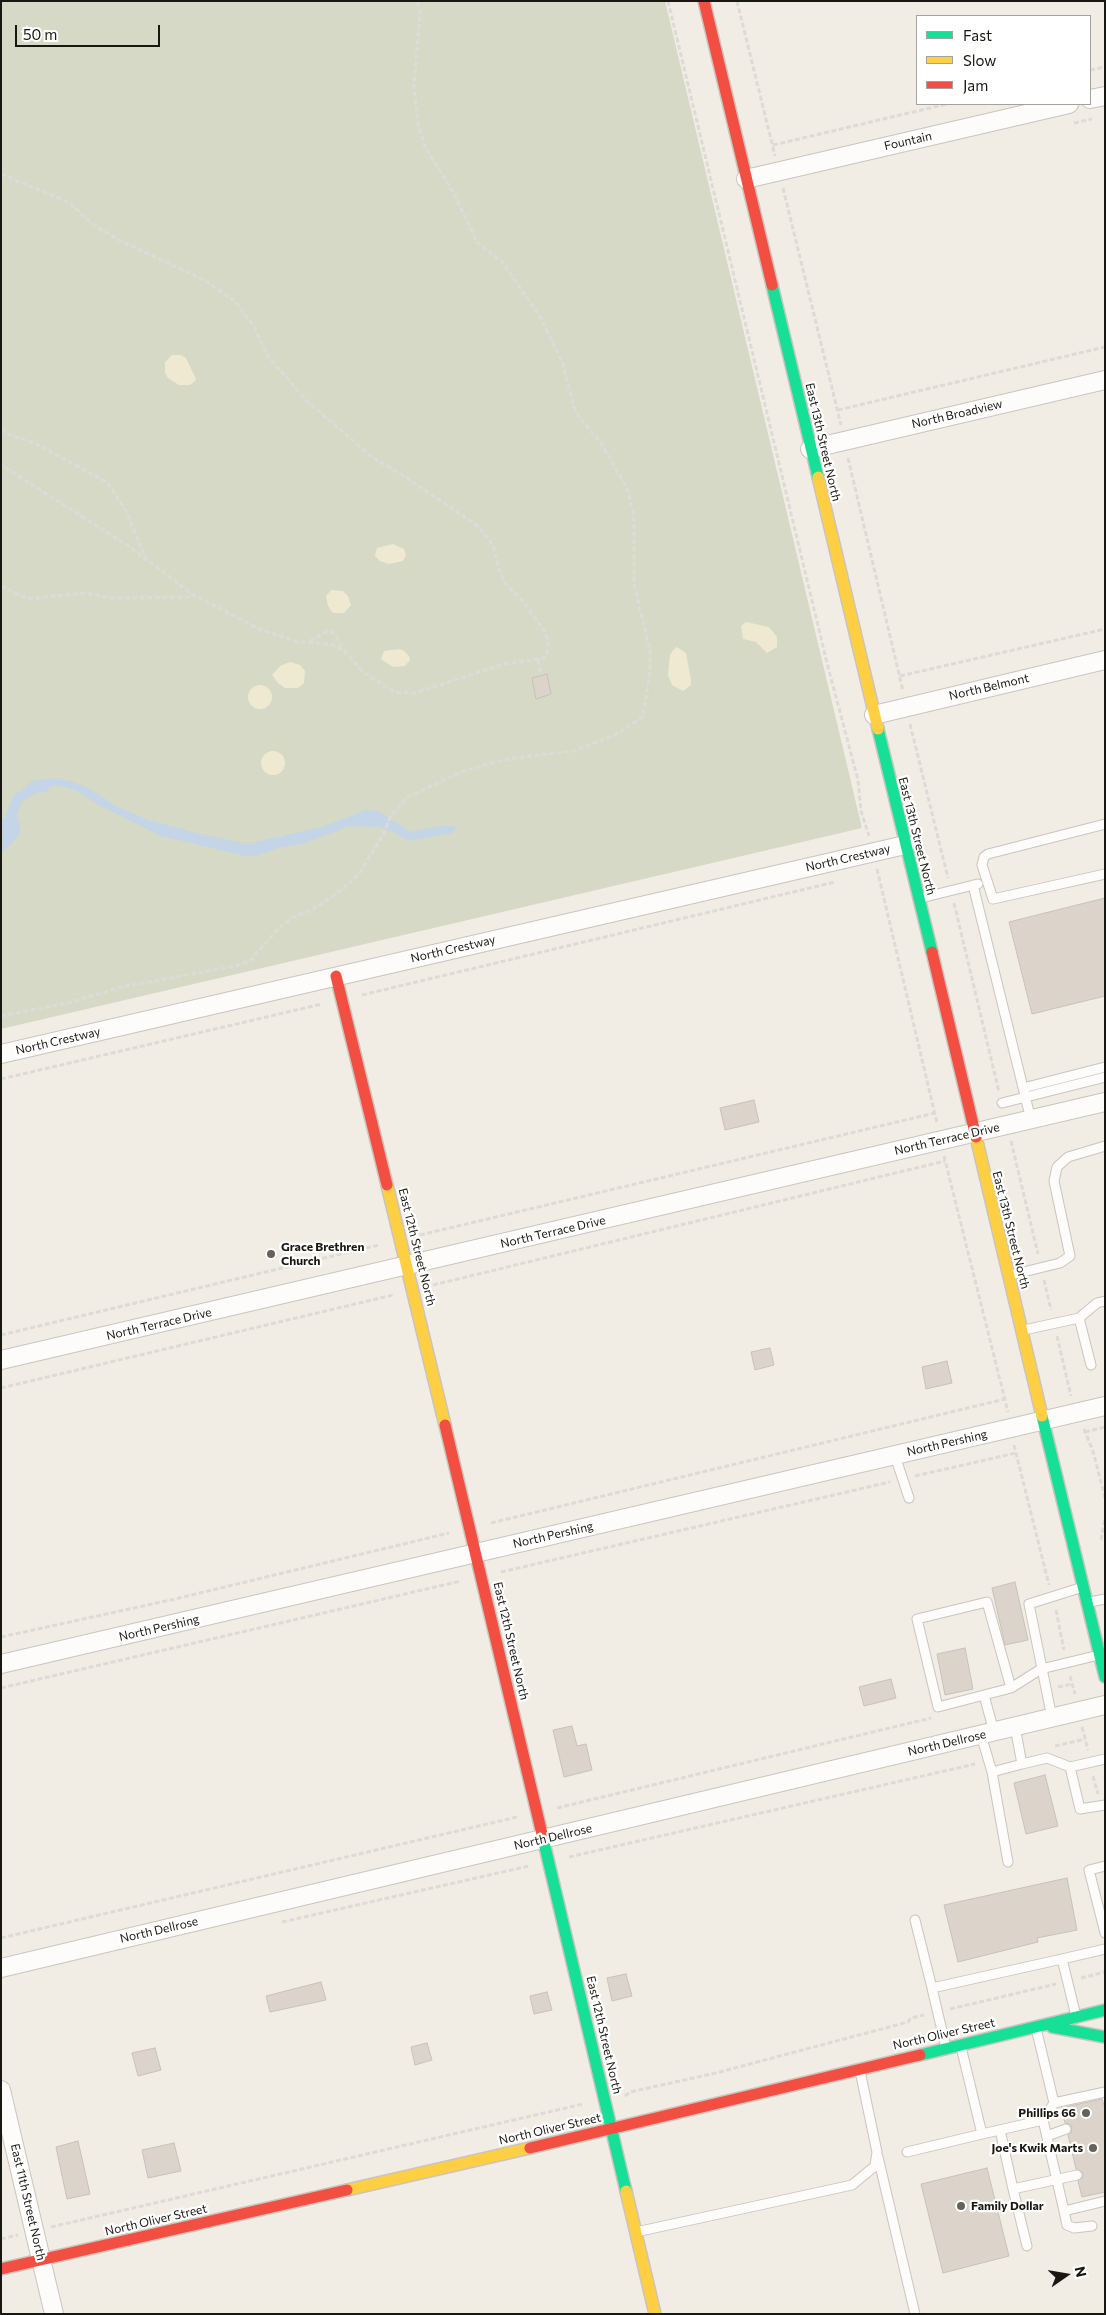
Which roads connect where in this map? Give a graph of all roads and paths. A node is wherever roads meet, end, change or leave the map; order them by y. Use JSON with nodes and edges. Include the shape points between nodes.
{"nodes":[{"id":1,"x":416,"y":1,"type":"edge"},
{"id":2,"x":668,"y":1,"type":"edge"},
{"id":3,"x":704,"y":1,"type":"edge"},
{"id":4,"x":737,"y":1,"type":"edge"},
{"id":5,"x":1105,"y":67,"type":"edge"},
{"id":6,"x":1091,"y":70,"type":"edge"},
{"id":7,"x":1105,"y":96,"type":"edge"},
{"id":8,"x":1091,"y":99,"type":"edge"},
{"id":9,"x":943,"y":105,"type":"edge"},
{"id":10,"x":1065,"y":105,"type":"edge"},
{"id":11,"x":773,"y":145,"type":"junction"},
{"id":12,"x":778,"y":172,"type":"junction"},
{"id":13,"x":1,"y":174,"type":"edge"},
{"id":14,"x":746,"y":179,"type":"junction"},
{"id":15,"x":1105,"y":347,"type":"edge"},
{"id":16,"x":1105,"y":380,"type":"edge"},
{"id":17,"x":838,"y":410,"type":"junction"},
{"id":18,"x":1,"y":429,"type":"edge"},
{"id":19,"x":844,"y":441,"type":"junction"},
{"id":20,"x":810,"y":449,"type":"junction"},
{"id":21,"x":1,"y":465,"type":"edge"},
{"id":22,"x":146,"y":559,"type":"junction"},
{"id":23,"x":1,"y":586,"type":"edge"},
{"id":24,"x":207,"y":601,"type":"junction"},
{"id":25,"x":1105,"y":630,"type":"edge"},
{"id":26,"x":310,"y":642,"type":"junction"},
{"id":27,"x":344,"y":651,"type":"junction"},
{"id":28,"x":538,"y":660,"type":"junction"},
{"id":29,"x":1105,"y":660,"type":"edge"},
{"id":30,"x":541,"y":675,"type":"dead end"},
{"id":31,"x":900,"y":676,"type":"junction"},
{"id":32,"x":906,"y":707,"type":"junction"},
{"id":33,"x":874,"y":715,"type":"junction"},
{"id":34,"x":1105,"y":824,"type":"edge"},
{"id":35,"x":905,"y":845,"type":"junction"},
{"id":36,"x":874,"y":852,"type":"junction"},
{"id":37,"x":878,"y":872,"type":"junction"},
{"id":38,"x":868,"y":874,"type":"dead end"},
{"id":39,"x":1105,"y":874,"type":"edge"},
{"id":40,"x":840,"y":881,"type":"dead end"},
{"id":41,"x":987,"y":882,"type":"junction"},
{"id":42,"x":973,"y":885,"type":"junction"},
{"id":43,"x":951,"y":891,"type":"junction"},
{"id":44,"x":918,"y":899,"type":"junction"},
{"id":45,"x":336,"y":976,"type":"junction"},
{"id":46,"x":342,"y":1000,"type":"junction"},
{"id":47,"x":1,"y":1016,"type":"edge"},
{"id":48,"x":1,"y":1054,"type":"edge"},
{"id":49,"x":1105,"y":1068,"type":"edge"},
{"id":50,"x":1105,"y":1077,"type":"edge"},
{"id":51,"x":1,"y":1079,"type":"edge"},
{"id":52,"x":1024,"y":1093,"type":"junction"},
{"id":53,"x":1105,"y":1102,"type":"edge"},
{"id":54,"x":1002,"y":1103,"type":"joint"},
{"id":55,"x":935,"y":1113,"type":"junction"},
{"id":56,"x":1031,"y":1120,"type":"junction"},
{"id":57,"x":1007,"y":1125,"type":"junction"},
{"id":58,"x":974,"y":1133,"type":"junction"},
{"id":59,"x":943,"y":1140,"type":"junction"},
{"id":60,"x":1105,"y":1146,"type":"edge"},
{"id":61,"x":945,"y":1161,"type":"junction"},
{"id":62,"x":401,"y":1240,"type":"junction"},
{"id":63,"x":408,"y":1266,"type":"junction"},
{"id":64,"x":1041,"y":1267,"type":"junction"},
{"id":65,"x":1008,"y":1276,"type":"junction"},
{"id":66,"x":414,"y":1290,"type":"junction"},
{"id":67,"x":1105,"y":1301,"type":"edge"},
{"id":68,"x":1080,"y":1318,"type":"junction"},
{"id":69,"x":1054,"y":1324,"type":"junction"},
{"id":70,"x":1022,"y":1331,"type":"junction"},
{"id":71,"x":1,"y":1335,"type":"edge"},
{"id":72,"x":1,"y":1360,"type":"edge"},
{"id":73,"x":1091,"y":1365,"type":"dead end"},
{"id":74,"x":1,"y":1388,"type":"edge"},
{"id":75,"x":1005,"y":1399,"type":"junction"},
{"id":76,"x":1105,"y":1406,"type":"edge"},
{"id":77,"x":1076,"y":1413,"type":"junction"},
{"id":78,"x":1043,"y":1421,"type":"junction"},
{"id":79,"x":1105,"y":1427,"type":"edge"},
{"id":80,"x":1010,"y":1429,"type":"junction"},
{"id":81,"x":1085,"y":1432,"type":"junction"},
{"id":82,"x":1016,"y":1453,"type":"junction"},
{"id":83,"x":895,"y":1456,"type":"junction"},
{"id":84,"x":903,"y":1479,"type":"junction"},
{"id":85,"x":910,"y":1498,"type":"dead end"},
{"id":86,"x":1105,"y":1498,"type":"edge"},
{"id":87,"x":1105,"y":1518,"type":"edge"},
{"id":88,"x":470,"y":1528,"type":"junction"},
{"id":89,"x":1101,"y":1540,"type":"dead end"},
{"id":90,"x":476,"y":1553,"type":"junction"},
{"id":91,"x":482,"y":1576,"type":"junction"},
{"id":92,"x":1083,"y":1587,"type":"junction"},
{"id":93,"x":1053,"y":1597,"type":"junction"},
{"id":94,"x":1105,"y":1599,"type":"edge"},
{"id":95,"x":1087,"y":1603,"type":"junction"},
{"id":96,"x":1,"y":1637,"type":"edge"},
{"id":97,"x":1099,"y":1655,"type":"junction"},
{"id":98,"x":1067,"y":1663,"type":"junction"},
{"id":99,"x":1,"y":1664,"type":"edge"},
{"id":100,"x":1041,"y":1669,"type":"junction"},
{"id":101,"x":1105,"y":1677,"type":"edge"},
{"id":102,"x":1,"y":1688,"type":"edge"},
{"id":103,"x":1011,"y":1688,"type":"junction"},
{"id":104,"x":984,"y":1695,"type":"junction"},
{"id":105,"x":1105,"y":1705,"type":"edge"},
{"id":106,"x":1079,"y":1712,"type":"junction"},
{"id":107,"x":1052,"y":1718,"type":"junction"},
{"id":108,"x":1015,"y":1727,"type":"junction"},
{"id":109,"x":988,"y":1733,"type":"junction"},
{"id":110,"x":1105,"y":1759,"type":"edge"},
{"id":111,"x":1090,"y":1762,"type":"junction"},
{"id":112,"x":1022,"y":1764,"type":"junction"},
{"id":113,"x":1070,"y":1767,"type":"junction"},
{"id":114,"x":992,"y":1772,"type":"junction"},
{"id":115,"x":1103,"y":1805,"type":"edge"},
{"id":116,"x":544,"y":1839,"type":"junction"},
{"id":117,"x":1008,"y":1862,"type":"dead end"},
{"id":118,"x":1105,"y":1866,"type":"edge"},
{"id":119,"x":915,"y":1920,"type":"dead end"},
{"id":120,"x":1105,"y":1932,"type":"edge"},
{"id":121,"x":1105,"y":1949,"type":"edge"},
{"id":122,"x":1062,"y":1959,"type":"junction"},
{"id":123,"x":1,"y":1968,"type":"edge"},
{"id":124,"x":1105,"y":1972,"type":"edge"},
{"id":125,"x":1068,"y":1982,"type":"junction"},
{"id":126,"x":932,"y":1988,"type":"junction"},
{"id":127,"x":1105,"y":2010,"type":"edge"},
{"id":128,"x":938,"y":2011,"type":"junction"},
{"id":129,"x":1076,"y":2017,"type":"junction"},
{"id":130,"x":1038,"y":2026,"type":"junction"},
{"id":131,"x":1105,"y":2037,"type":"edge"},
{"id":132,"x":961,"y":2045,"type":"junction"},
{"id":133,"x":946,"y":2048,"type":"junction"},
{"id":134,"x":860,"y":2069,"type":"junction"},
{"id":135,"x":1,"y":2090,"type":"edge"},
{"id":136,"x":1105,"y":2092,"type":"edge"},
{"id":137,"x":605,"y":2099,"type":"junction"},
{"id":138,"x":1054,"y":2103,"type":"junction"},
{"id":139,"x":1043,"y":2120,"type":"junction"},
{"id":140,"x":612,"y":2128,"type":"junction"},
{"id":141,"x":1066,"y":2129,"type":"dead end"},
{"id":142,"x":1000,"y":2130,"type":"junction"},
{"id":143,"x":982,"y":2134,"type":"junction"},
{"id":144,"x":1047,"y":2136,"type":"junction"},
{"id":145,"x":877,"y":2152,"type":"junction"},
{"id":146,"x":907,"y":2152,"type":"dead end"},
{"id":147,"x":1077,"y":2175,"type":"dead end"},
{"id":148,"x":1057,"y":2179,"type":"junction"},
{"id":149,"x":1013,"y":2189,"type":"junction"},
{"id":150,"x":1105,"y":2202,"type":"edge"},
{"id":151,"x":1064,"y":2211,"type":"junction"},
{"id":152,"x":1092,"y":2226,"type":"dead end"},
{"id":153,"x":35,"y":2231,"type":"junction"},
{"id":154,"x":636,"y":2232,"type":"junction"},
{"id":155,"x":1,"y":2239,"type":"edge"},
{"id":156,"x":1026,"y":2246,"type":"dead end"},
{"id":157,"x":42,"y":2260,"type":"junction"},
{"id":158,"x":1,"y":2269,"type":"edge"},
{"id":159,"x":54,"y":2314,"type":"edge"},
{"id":160,"x":655,"y":2314,"type":"edge"},
{"id":161,"x":915,"y":2314,"type":"edge"}],
"edges":[{"from":1,"to":47,"type":"path","via":[[420,13],[414,87],[418,124],[425,148],[454,192],[477,242],[502,262],[539,314],[562,362],[574,407],[601,443],[627,488],[634,516],[634,584],[650,651],[643,717],[615,735],[574,751],[513,758],[461,772],[408,796],[391,815],[383,835],[354,879],[317,907],[279,928],[251,960],[236,966],[121,987],[72,1002]]},
{"from":2,"to":36,"type":"path","via":[[858,780],[861,811]]},
{"from":3,"to":14,"type":"main road","name":"East 13th Street North"},
{"from":4,"to":11,"type":"path"},
{"from":5,"to":6,"type":"path"},
{"from":7,"to":8,"type":"street"},
{"from":9,"to":11,"type":"path"},
{"from":10,"to":12,"type":"street","name":"Fountain"},
{"from":11,"to":12,"type":"path"},
{"from":12,"to":14,"type":"street","name":"Fountain"},
{"from":12,"to":17,"type":"path"},
{"from":13,"to":28,"type":"path","via":[[70,202],[93,225],[204,280],[235,301],[253,325],[268,356],[307,401],[373,458],[478,527],[493,545],[506,585],[545,632],[548,650],[544,658]]},
{"from":14,"to":20,"type":"main road","name":"East 13th Street North"},
{"from":15,"to":17,"type":"path"},
{"from":16,"to":19,"type":"street","name":"North Broadview"},
{"from":17,"to":19,"type":"path"},
{"from":18,"to":22,"type":"path","via":[[107,482],[126,510]]},
{"from":19,"to":20,"type":"street","name":"North Broadview"},
{"from":19,"to":31,"type":"path"},
{"from":20,"to":33,"type":"main road","name":"East 13th Street North"},
{"from":21,"to":22,"type":"path"},
{"from":22,"to":24,"type":"path","via":[[192,594]]},
{"from":23,"to":24,"type":"path","via":[[28,599],[83,593],[113,598],[192,596]]},
{"from":24,"to":26,"type":"path","via":[[259,629]]},
{"from":25,"to":31,"type":"path"},
{"from":26,"to":27,"type":"path","via":[[334,645]]},
{"from":26,"to":27,"type":"path","via":[[331,632]]},
{"from":27,"to":28,"type":"path","via":[[364,674],[377,683],[395,692],[409,694],[504,664]]},
{"from":28,"to":30,"type":"path"},
{"from":29,"to":32,"type":"street","name":"North Belmont"},
{"from":31,"to":32,"type":"path"},
{"from":32,"to":33,"type":"street","name":"North Belmont"},
{"from":32,"to":43,"type":"path"},
{"from":33,"to":35,"type":"main road","name":"East 13th Street North"},
{"from":34,"to":41,"type":"lane","via":[[988,854],[982,865]]},
{"from":35,"to":36,"type":"street","name":"North Crestway"},
{"from":35,"to":44,"type":"main road","name":"East 13th Street North"},
{"from":36,"to":37,"type":"path"},
{"from":36,"to":45,"type":"street","name":"North Crestway"},
{"from":37,"to":38,"type":"path"},
{"from":37,"to":55,"type":"path"},
{"from":39,"to":41,"type":"lane","via":[[1003,899],[994,899]]},
{"from":40,"to":46,"type":"path"},
{"from":41,"to":42,"type":"lane"},
{"from":42,"to":43,"type":"lane"},
{"from":42,"to":52,"type":"lane"},
{"from":43,"to":44,"type":"lane"},
{"from":43,"to":54,"type":"path"},
{"from":44,"to":58,"type":"main road","name":"East 13th Street North"},
{"from":45,"to":46,"type":"main road","name":"East 12th Street North"},
{"from":45,"to":48,"type":"street","name":"North Crestway"},
{"from":46,"to":51,"type":"path"},
{"from":46,"to":62,"type":"main road","name":"East 12th Street North"},
{"from":49,"to":52,"type":"lane"},
{"from":50,"to":52,"type":"lane"},
{"from":52,"to":54,"type":"lane"},
{"from":52,"to":56,"type":"lane"},
{"from":53,"to":56,"type":"street","name":"North Terrace Drive"},
{"from":55,"to":59,"type":"path"},
{"from":55,"to":62,"type":"path"},
{"from":56,"to":57,"type":"street","name":"North Terrace Drive"},
{"from":57,"to":58,"type":"street","name":"North Terrace Drive"},
{"from":57,"to":64,"type":"path"},
{"from":58,"to":59,"type":"street","name":"North Terrace Drive"},
{"from":58,"to":65,"type":"main road","name":"East 13th Street North"},
{"from":59,"to":61,"type":"path"},
{"from":59,"to":63,"type":"street","name":"North Terrace Drive"},
{"from":60,"to":64,"type":"lane","via":[[1068,1157],[1057,1167],[1054,1181],[1070,1256],[1060,1263]]},
{"from":61,"to":66,"type":"path"},
{"from":61,"to":75,"type":"path"},
{"from":62,"to":63,"type":"main road","name":"East 12th Street North"},
{"from":62,"to":71,"type":"path"},
{"from":63,"to":66,"type":"main road","name":"East 12th Street North"},
{"from":63,"to":72,"type":"street","name":"North Terrace Drive"},
{"from":64,"to":65,"type":"lane"},
{"from":64,"to":69,"type":"path"},
{"from":65,"to":70,"type":"main road","name":"East 13th Street North"},
{"from":66,"to":74,"type":"path"},
{"from":66,"to":88,"type":"main road","name":"East 12th Street North"},
{"from":67,"to":68,"type":"lane","via":[[1097,1303]]},
{"from":68,"to":69,"type":"lane"},
{"from":68,"to":73,"type":"lane"},
{"from":69,"to":70,"type":"lane"},
{"from":69,"to":77,"type":"path"},
{"from":70,"to":78,"type":"main road","name":"East 13th Street North"},
{"from":75,"to":80,"type":"path"},
{"from":75,"to":88,"type":"path"},
{"from":76,"to":77,"type":"street","name":"North Pershing"},
{"from":77,"to":78,"type":"street","name":"North Pershing"},
{"from":77,"to":81,"type":"path"},
{"from":78,"to":80,"type":"street","name":"North Pershing"},
{"from":78,"to":92,"type":"main road","name":"East 13th Street North"},
{"from":79,"to":81,"type":"path"},
{"from":80,"to":82,"type":"path"},
{"from":80,"to":83,"type":"street","name":"North Pershing"},
{"from":81,"to":86,"type":"path"},
{"from":82,"to":84,"type":"path"},
{"from":82,"to":93,"type":"path"},
{"from":83,"to":84,"type":"lane"},
{"from":83,"to":90,"type":"street","name":"North Pershing"},
{"from":84,"to":85,"type":"lane"},
{"from":84,"to":91,"type":"path"},
{"from":87,"to":89,"type":"path"},
{"from":88,"to":90,"type":"main road","name":"East 12th Street North"},
{"from":88,"to":96,"type":"path"},
{"from":90,"to":91,"type":"main road","name":"East 12th Street North"},
{"from":90,"to":99,"type":"street","name":"North Pershing"},
{"from":91,"to":102,"type":"path"},
{"from":91,"to":116,"type":"main road","name":"East 12th Street North"},
{"from":92,"to":93,"type":"lane"},
{"from":92,"to":95,"type":"main road","name":"East 13th Street North"},
{"from":93,"to":98,"type":"path"},
{"from":93,"to":100,"type":"lane","via":[[1029,1604]]},
{"from":94,"to":95,"type":"lane"},
{"from":95,"to":97,"type":"main road","name":"East 13th Street North"},
{"from":97,"to":98,"type":"lane"},
{"from":97,"to":101,"type":"main road","name":"East 13th Street North"},
{"from":98,"to":100,"type":"lane"},
{"from":98,"to":106,"type":"path"},
{"from":100,"to":103,"type":"lane"},
{"from":100,"to":107,"type":"lane"},
{"from":103,"to":104,"type":"lane"},
{"from":103,"to":104,"type":"lane","via":[[987,1602],[917,1619],[938,1707]]},
{"from":104,"to":109,"type":"lane"},
{"from":105,"to":106,"type":"street","name":"North Dellrose"},
{"from":106,"to":107,"type":"street","name":"North Dellrose"},
{"from":106,"to":111,"type":"path"},
{"from":107,"to":108,"type":"street","name":"North Dellrose"},
{"from":108,"to":109,"type":"street","name":"North Dellrose"},
{"from":108,"to":112,"type":"lane"},
{"from":109,"to":114,"type":"lane"},
{"from":109,"to":116,"type":"street","name":"North Dellrose"},
{"from":110,"to":111,"type":"lane"},
{"from":111,"to":113,"type":"lane"},
{"from":111,"to":115,"type":"path"},
{"from":112,"to":113,"type":"lane","via":[[1047,1758]]},
{"from":112,"to":114,"type":"lane"},
{"from":113,"to":115,"type":"lane","via":[[1080,1809]]},
{"from":114,"to":117,"type":"lane"},
{"from":116,"to":123,"type":"street","name":"North Dellrose"},
{"from":116,"to":137,"type":"main road","name":"East 12th Street North"},
{"from":118,"to":120,"type":"lane","via":[[1089,1870]]},
{"from":119,"to":126,"type":"lane"},
{"from":121,"to":122,"type":"lane"},
{"from":122,"to":125,"type":"lane"},
{"from":122,"to":126,"type":"lane"},
{"from":124,"to":125,"type":"path"},
{"from":125,"to":128,"type":"path"},
{"from":125,"to":129,"type":"lane"},
{"from":126,"to":128,"type":"lane"},
{"from":127,"to":129,"type":"main road","name":"North Oliver Street"},
{"from":128,"to":133,"type":"lane"},
{"from":128,"to":137,"type":"path","via":[[911,2018],[908,2022],[716,2073],[630,2092],[623,2098]]},
{"from":129,"to":130,"type":"main road","name":"North Oliver Street"},
{"from":130,"to":131,"type":"main road"},
{"from":130,"to":132,"type":"main road","name":"North Oliver Street"},
{"from":130,"to":138,"type":"lane"},
{"from":132,"to":133,"type":"main road","name":"North Oliver Street"},
{"from":132,"to":143,"type":"lane"},
{"from":133,"to":134,"type":"main road","name":"North Oliver Street"},
{"from":134,"to":140,"type":"main road","name":"North Oliver Street"},
{"from":134,"to":145,"type":"lane"},
{"from":135,"to":153,"type":"street","name":"East 11th Street North"},
{"from":136,"to":138,"type":"lane"},
{"from":137,"to":140,"type":"main road","name":"East 12th Street North"},
{"from":137,"to":153,"type":"path"},
{"from":138,"to":139,"type":"lane"},
{"from":139,"to":142,"type":"lane"},
{"from":139,"to":144,"type":"lane"},
{"from":140,"to":154,"type":"main road","name":"East 12th Street North"},
{"from":140,"to":157,"type":"main road","name":"North Oliver Street"},
{"from":141,"to":144,"type":"lane"},
{"from":142,"to":143,"type":"lane"},
{"from":142,"to":149,"type":"lane"},
{"from":143,"to":146,"type":"lane"},
{"from":144,"to":148,"type":"lane"},
{"from":145,"to":154,"type":"lane","via":[[875,2166],[852,2185]]},
{"from":145,"to":161,"type":"lane"},
{"from":147,"to":148,"type":"lane"},
{"from":148,"to":149,"type":"lane"},
{"from":148,"to":151,"type":"lane"},
{"from":149,"to":156,"type":"lane"},
{"from":150,"to":151,"type":"lane"},
{"from":151,"to":152,"type":"lane","via":[[1067,2225],[1074,2228]]},
{"from":153,"to":155,"type":"path"},
{"from":153,"to":157,"type":"street","name":"East 11th Street North"},
{"from":154,"to":160,"type":"main road","name":"East 12th Street North"},
{"from":157,"to":158,"type":"main road","name":"North Oliver Street"},
{"from":157,"to":159,"type":"street","name":"East 11th Street North"}]}
